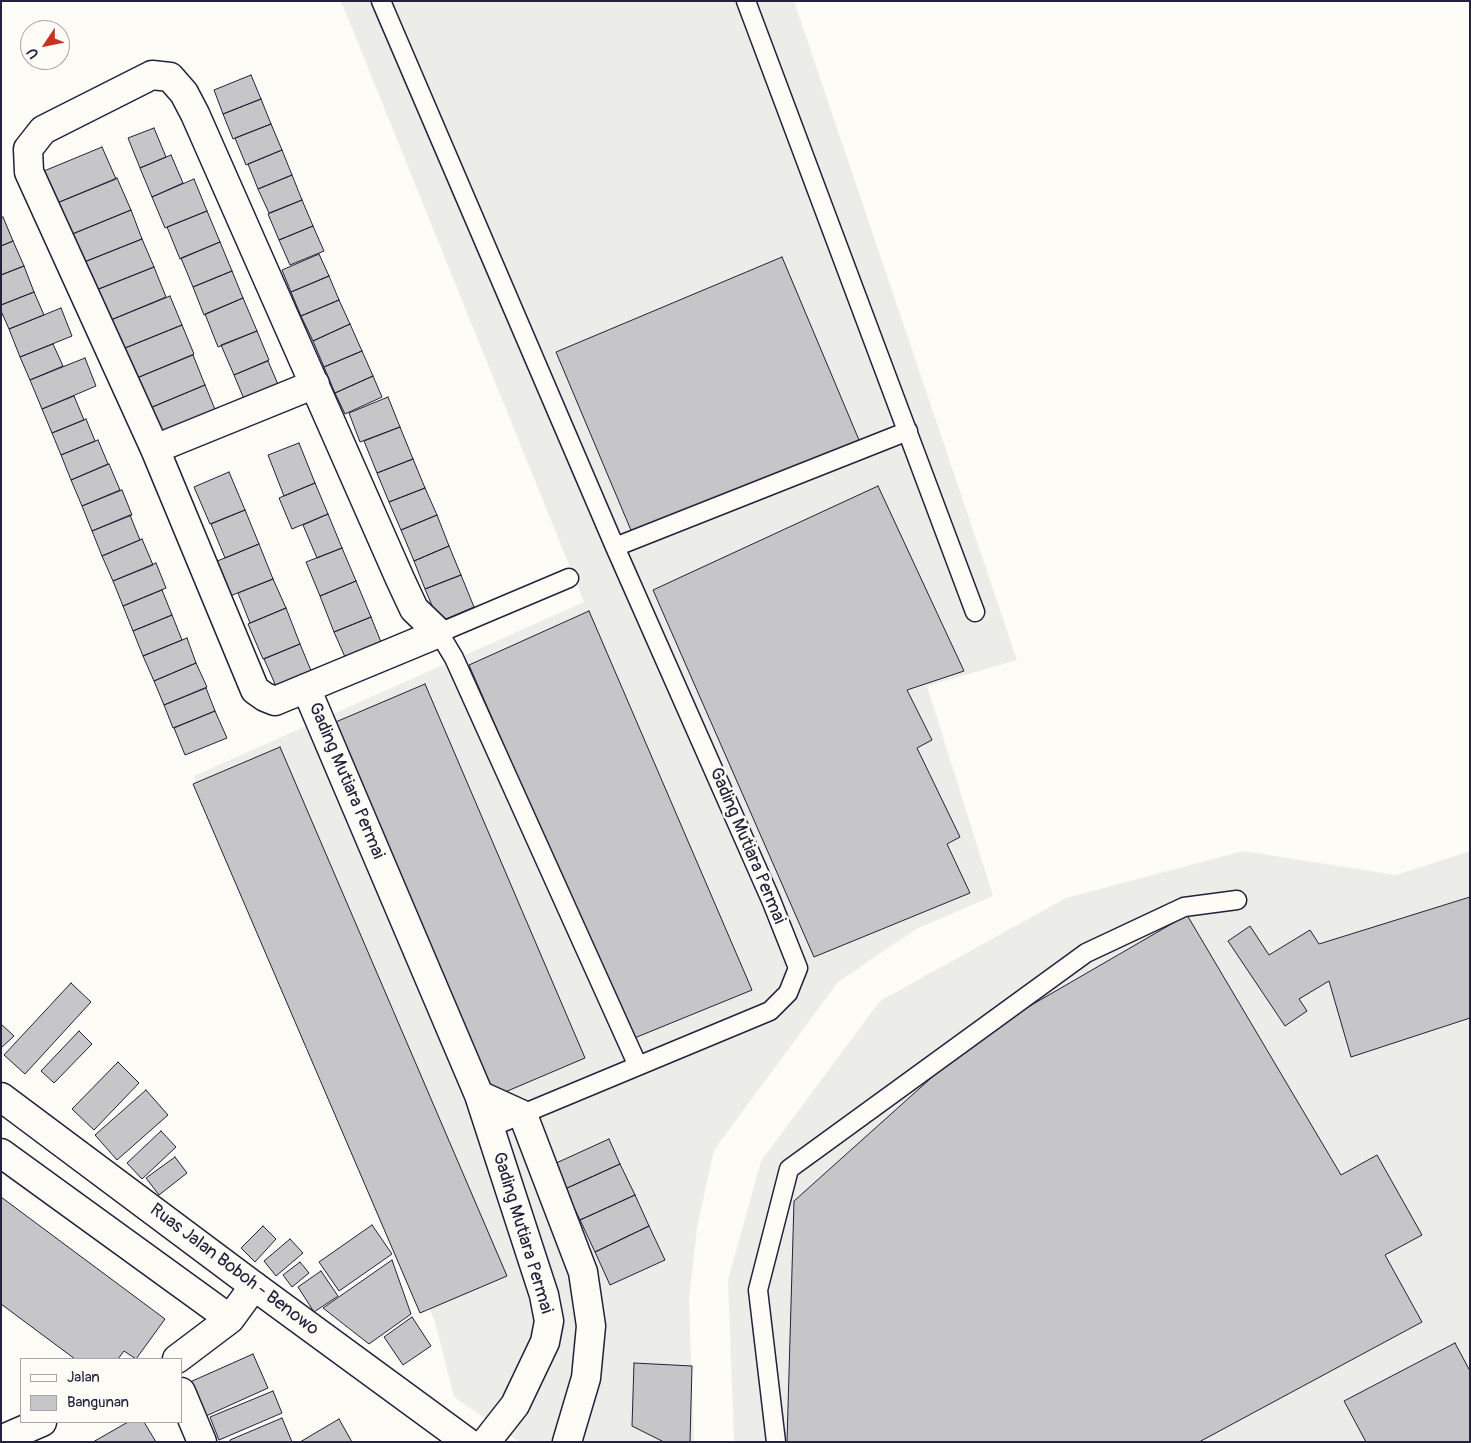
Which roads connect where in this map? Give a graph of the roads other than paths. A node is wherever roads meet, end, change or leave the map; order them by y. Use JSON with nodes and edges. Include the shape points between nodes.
{"nodes":[{"id":1,"x":381,"y":1,"type":"edge"},
{"id":2,"x":746,"y":1,"type":"edge"},
{"id":3,"x":315,"y":384,"type":"junction"},
{"id":4,"x":908,"y":431,"type":"junction"},
{"id":5,"x":155,"y":449,"type":"junction"},
{"id":6,"x":615,"y":547,"type":"junction"},
{"id":7,"x":568,"y":578,"type":"dead end"},
{"id":8,"x":975,"y":612,"type":"dead end"},
{"id":9,"x":439,"y":633,"type":"junction"},
{"id":10,"x":306,"y":688,"type":"junction"},
{"id":11,"x":1238,"y":900,"type":"dead end"},
{"id":12,"x":638,"y":1066,"type":"junction"},
{"id":13,"x":479,"y":1095,"type":"junction"},
{"id":14,"x":1,"y":1097,"type":"edge"},
{"id":15,"x":523,"y":1115,"type":"junction"},
{"id":16,"x":489,"y":1128,"type":"junction"},
{"id":17,"x":1,"y":1153,"type":"edge"},
{"id":18,"x":254,"y":1286,"type":"junction"},
{"id":19,"x":230,"y":1319,"type":"junction"},
{"id":20,"x":549,"y":1321,"type":"junction"},
{"id":21,"x":591,"y":1326,"type":"junction"},
{"id":22,"x":178,"y":1358,"type":"edge"},
{"id":23,"x":182,"y":1394,"type":"edge"},
{"id":24,"x":39,"y":1423,"type":"edge"},
{"id":25,"x":4,"y":1437,"type":"edge"},
{"id":26,"x":202,"y":1442,"type":"edge"},
{"id":27,"x":467,"y":1442,"type":"edge"},
{"id":28,"x":486,"y":1442,"type":"edge"},
{"id":29,"x":567,"y":1442,"type":"edge"},
{"id":30,"x":776,"y":1442,"type":"edge"}],
"edges":[{"from":1,"to":6,"type":"lane","name":"Gading Mutiara Permai"},
{"from":2,"to":4,"type":"lane"},
{"from":3,"to":5,"type":"street"},
{"from":3,"to":5,"type":"street","via":[[184,93],[170,77],[152,76],[43,130],[28,149],[29,172]]},
{"from":3,"to":9,"type":"street","via":[[414,609]]},
{"from":4,"to":6,"type":"lane"},
{"from":4,"to":8,"type":"lane"},
{"from":5,"to":10,"type":"street","via":[[255,690],[275,701]]},
{"from":6,"to":12,"type":"lane","name":"Gading Mutiara Permai","via":[[798,968],[788,993],[770,1011]]},
{"from":7,"to":9,"type":"lane"},
{"from":9,"to":10,"type":"street"},
{"from":9,"to":12,"type":"lane","via":[[454,658]]},
{"from":10,"to":13,"type":"street","name":"Gading Mutiara Permai"},
{"from":11,"to":30,"type":"lane","via":[[1184,907],[1086,953],[790,1169],[758,1290]]},
{"from":12,"to":15,"type":"lane","name":"Gading Mutiara Permai"},
{"from":13,"to":15,"type":"street"},
{"from":13,"to":16,"type":"street","name":"Gading Mutiara Permai"},
{"from":14,"to":18,"type":"street","name":"Ruas Jalan Boboh - Benowo"},
{"from":15,"to":16,"type":"lane","name":"Gading Mutiara Permai"},
{"from":15,"to":21,"type":"street","via":[[583,1272]]},
{"from":16,"to":20,"type":"street","name":"Gading Mutiara Permai","via":[[544,1295]]},
{"from":17,"to":19,"type":"street"},
{"from":18,"to":19,"type":"street"},
{"from":18,"to":27,"type":"street","name":"Ruas Jalan Boboh - Benowo"},
{"from":19,"to":22,"type":"street"},
{"from":20,"to":21,"type":"street"},
{"from":20,"to":28,"type":"street","name":"Gading Mutiara Permai","via":[[546,1342],[515,1405]]},
{"from":21,"to":29,"type":"street","via":[[586,1378]]},
{"from":23,"to":26,"type":"street"},
{"from":24,"to":25,"type":"street"}]}
